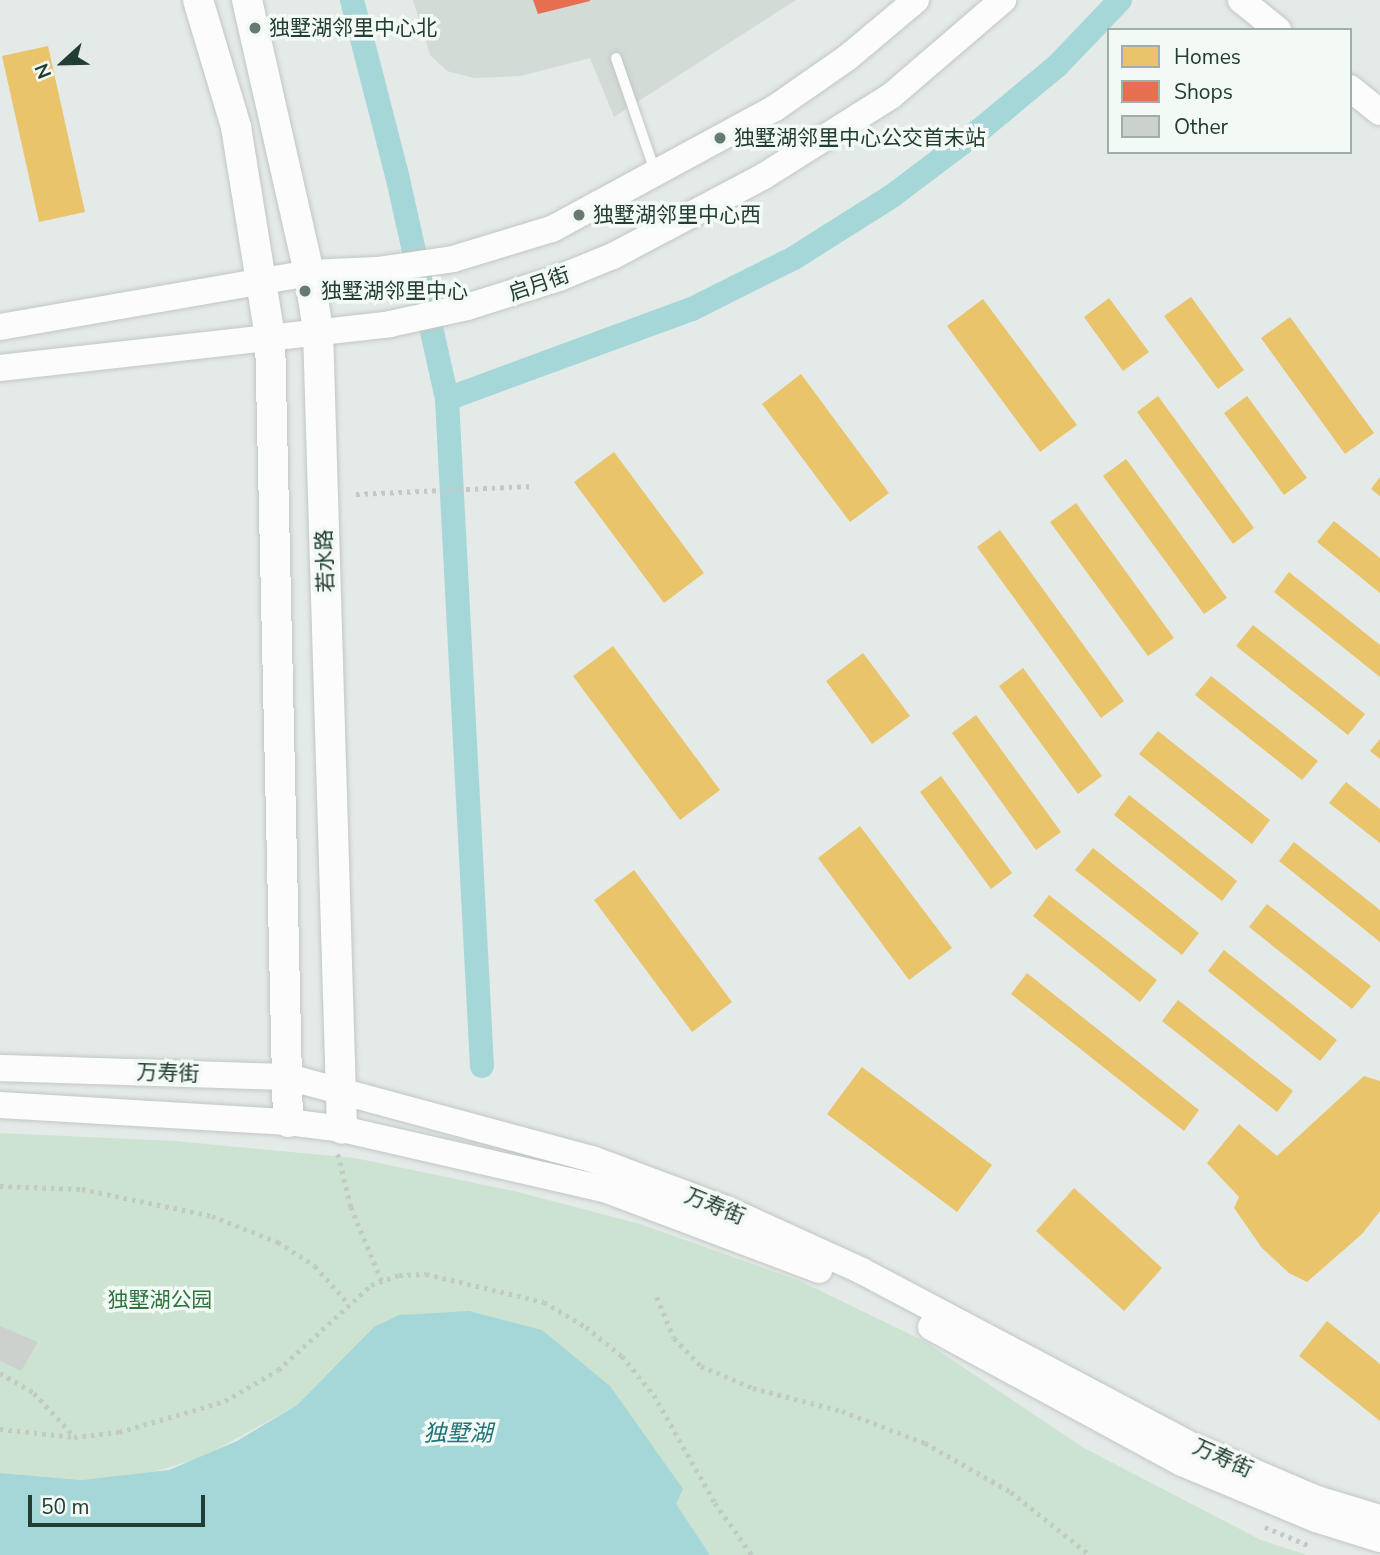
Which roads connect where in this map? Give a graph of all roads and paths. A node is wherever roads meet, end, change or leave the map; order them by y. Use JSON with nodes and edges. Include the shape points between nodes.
{"nodes":[{"id":1,"x":198,"y":0,"type":"edge"},
{"id":2,"x":247,"y":0,"type":"edge"},
{"id":3,"x":916,"y":0,"type":"edge"},
{"id":4,"x":1003,"y":0,"type":"edge"},
{"id":5,"x":1241,"y":0,"type":"edge"},
{"id":6,"x":1276,"y":28,"type":"edge"},
{"id":7,"x":616,"y":58,"type":"dead end"},
{"id":8,"x":1352,"y":90,"type":"edge"},
{"id":9,"x":1380,"y":112,"type":"edge"},
{"id":10,"x":656,"y":174,"type":"junction"},
{"id":11,"x":309,"y":273,"type":"junction"},
{"id":12,"x":264,"y":281,"type":"junction"},
{"id":13,"x":0,"y":327,"type":"edge"},
{"id":14,"x":318,"y":330,"type":"junction"},
{"id":15,"x":270,"y":336,"type":"junction"},
{"id":16,"x":0,"y":368,"type":"edge"},
{"id":17,"x":533,"y":486,"type":"dead end"},
{"id":18,"x":356,"y":494,"type":"dead end"},
{"id":19,"x":0,"y":1068,"type":"edge"},
{"id":20,"x":288,"y":1077,"type":"junction"},
{"id":21,"x":340,"y":1089,"type":"junction"},
{"id":22,"x":0,"y":1105,"type":"edge"},
{"id":23,"x":288,"y":1122,"type":"junction"},
{"id":24,"x":338,"y":1129,"type":"junction"},
{"id":25,"x":0,"y":1186,"type":"edge"},
{"id":26,"x":382,"y":1281,"type":"junction"},
{"id":27,"x":657,"y":1297,"type":"dead end"},
{"id":28,"x":348,"y":1303,"type":"junction"},
{"id":29,"x":0,"y":1373,"type":"edge"},
{"id":30,"x":0,"y":1429,"type":"edge"},
{"id":31,"x":74,"y":1437,"type":"junction"},
{"id":32,"x":1380,"y":1518,"type":"edge"},
{"id":33,"x":1380,"y":1539,"type":"edge"},
{"id":34,"x":752,"y":1555,"type":"edge"},
{"id":35,"x":1090,"y":1555,"type":"edge"}],
"edges":[{"from":1,"to":12,"type":"main road","via":[[236,127]]},
{"from":2,"to":11,"type":"main road","name":"若水路"},
{"from":3,"to":10,"type":"street","via":[[847,58],[775,108]]},
{"from":4,"to":14,"type":"street","name":"启月街","via":[[891,96],[764,176],[613,256],[467,307],[390,324]]},
{"from":5,"to":6,"type":"street"},
{"from":7,"to":10,"type":"lane","via":[[639,136]]},
{"from":8,"to":9,"type":"street"},
{"from":10,"to":11,"type":"street","via":[[552,229],[453,259],[377,270]]},
{"from":11,"to":12,"type":"street"},
{"from":11,"to":14,"type":"main road","name":"若水路"},
{"from":12,"to":13,"type":"street"},
{"from":12,"to":15,"type":"main road"},
{"from":14,"to":15,"type":"street","name":"启月街"},
{"from":14,"to":21,"type":"main road","name":"若水路"},
{"from":15,"to":16,"type":"street","name":"启月街"},
{"from":15,"to":20,"type":"main road"},
{"from":17,"to":18,"type":"path"},
{"from":19,"to":20,"type":"street","name":"万寿街"},
{"from":20,"to":21,"type":"street","name":"万寿街"},
{"from":20,"to":23,"type":"main road"},
{"from":21,"to":24,"type":"main road","name":"若水路"},
{"from":21,"to":32,"type":"street","name":"万寿街","via":[[592,1160],[726,1209],[862,1271],[1195,1447],[1317,1499]]},
{"from":22,"to":23,"type":"street","name":"万寿街"},
{"from":23,"to":24,"type":"street","name":"万寿街"},
{"from":24,"to":26,"type":"path","via":[[351,1207]]},
{"from":24,"to":33,"type":"street","name":"万寿街","via":[[604,1189],[860,1287],[1021,1379],[1182,1463],[1316,1519]]},
{"from":25,"to":28,"type":"path","via":[[82,1189],[212,1216],[278,1242],[316,1266]]},
{"from":26,"to":28,"type":"path"},
{"from":26,"to":34,"type":"path","via":[[426,1274],[544,1302],[586,1327],[622,1356],[654,1395],[715,1503]]},
{"from":27,"to":35,"type":"path","via":[[674,1338],[701,1366],[752,1388],[842,1411],[925,1443],[1011,1492]]},
{"from":28,"to":31,"type":"path","via":[[319,1336],[278,1370],[225,1401],[173,1419]]},
{"from":29,"to":31,"type":"path","via":[[34,1393]]},
{"from":30,"to":31,"type":"path"}]}
